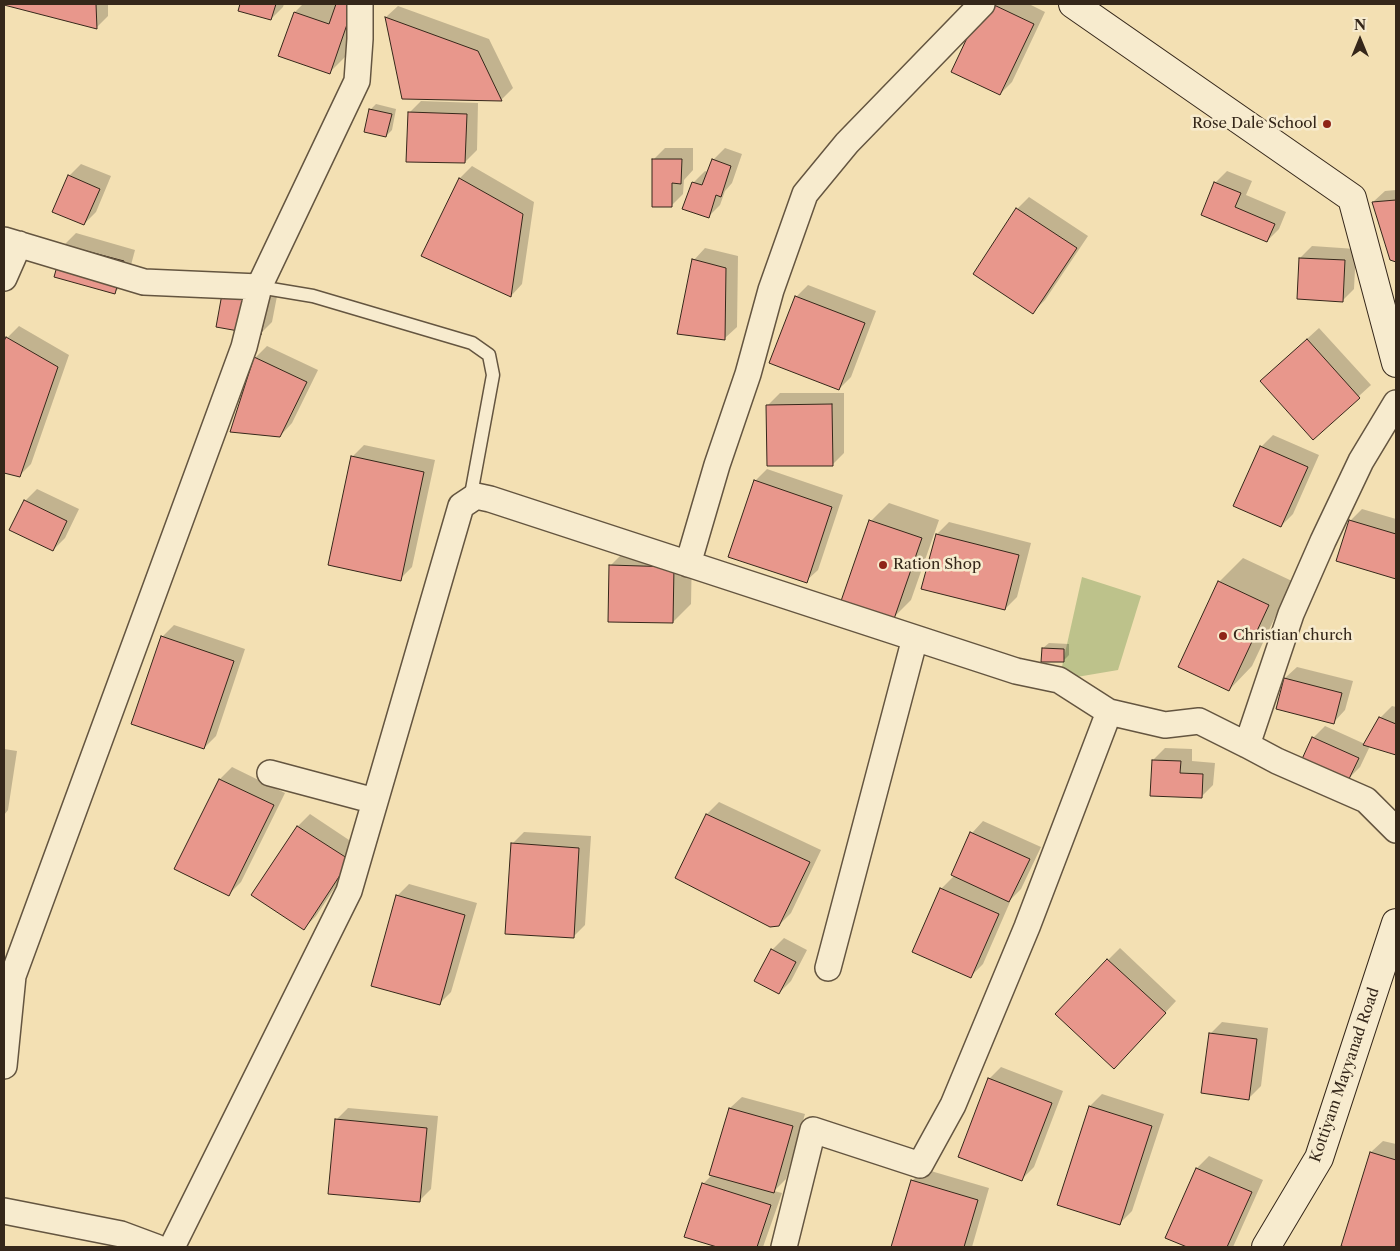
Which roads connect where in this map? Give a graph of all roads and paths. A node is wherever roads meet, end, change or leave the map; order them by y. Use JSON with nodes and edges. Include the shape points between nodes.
{"nodes":[{"id":1,"x":360,"y":4,"type":"edge"},
{"id":2,"x":982,"y":4,"type":"edge"},
{"id":3,"x":1073,"y":4,"type":"edge"},
{"id":4,"x":12,"y":242,"type":"edge"},
{"id":5,"x":4,"y":278,"type":"edge"},
{"id":6,"x":259,"y":286,"type":"junction"},
{"id":7,"x":1396,"y":363,"type":"edge"},
{"id":8,"x":1396,"y":403,"type":"edge"},
{"id":9,"x":470,"y":500,"type":"junction"},
{"id":10,"x":688,"y":564,"type":"junction"},
{"id":11,"x":915,"y":638,"type":"junction"},
{"id":12,"x":1109,"y":712,"type":"junction"},
{"id":13,"x":1247,"y":745,"type":"junction"},
{"id":14,"x":270,"y":773,"type":"dead end"},
{"id":15,"x":375,"y":801,"type":"junction"},
{"id":16,"x":1396,"y":830,"type":"edge"},
{"id":17,"x":1396,"y":923,"type":"edge"},
{"id":18,"x":828,"y":968,"type":"dead end"},
{"id":19,"x":8,"y":974,"type":"edge"},
{"id":20,"x":4,"y":1066,"type":"edge"},
{"id":21,"x":4,"y":1211,"type":"edge"},
{"id":22,"x":156,"y":1247,"type":"edge"},
{"id":23,"x":172,"y":1247,"type":"edge"},
{"id":24,"x":784,"y":1247,"type":"edge"},
{"id":25,"x":1266,"y":1247,"type":"edge"}],
"edges":[{"from":1,"to":6,"type":"street","via":[[356,81]]},
{"from":2,"to":10,"type":"street","via":[[847,143],[805,194],[771,290]]},
{"from":3,"to":7,"type":"main road","via":[[1352,198]]},
{"from":4,"to":5,"type":"street"},
{"from":4,"to":6,"type":"street","via":[[144,282]]},
{"from":6,"to":9,"type":"lane","via":[[313,296],[472,343],[489,355],[493,375]]},
{"from":6,"to":19,"type":"street","via":[[244,347]]},
{"from":8,"to":13,"type":"street","via":[[1361,461],[1291,614]]},
{"from":9,"to":10,"type":"street","via":[[476,496],[490,499]]},
{"from":9,"to":15,"type":"street","via":[[461,506]]},
{"from":10,"to":11,"type":"street"},
{"from":11,"to":12,"type":"street","via":[[1016,671],[1059,680]]},
{"from":11,"to":18,"type":"street"},
{"from":12,"to":13,"type":"street","via":[[1165,725],[1199,721]]},
{"from":12,"to":24,"type":"street","via":[[1027,927],[954,1105],[920,1166],[813,1130]]},
{"from":13,"to":16,"type":"street","via":[[1366,800]]},
{"from":14,"to":15,"type":"street"},
{"from":15,"to":23,"type":"street","via":[[349,891]]},
{"from":17,"to":25,"type":"main road","name":"Kottiyam Mayyanad Road","via":[[1319,1158]]},
{"from":19,"to":20,"type":"street"},
{"from":21,"to":22,"type":"street","via":[[121,1234]]}]}
